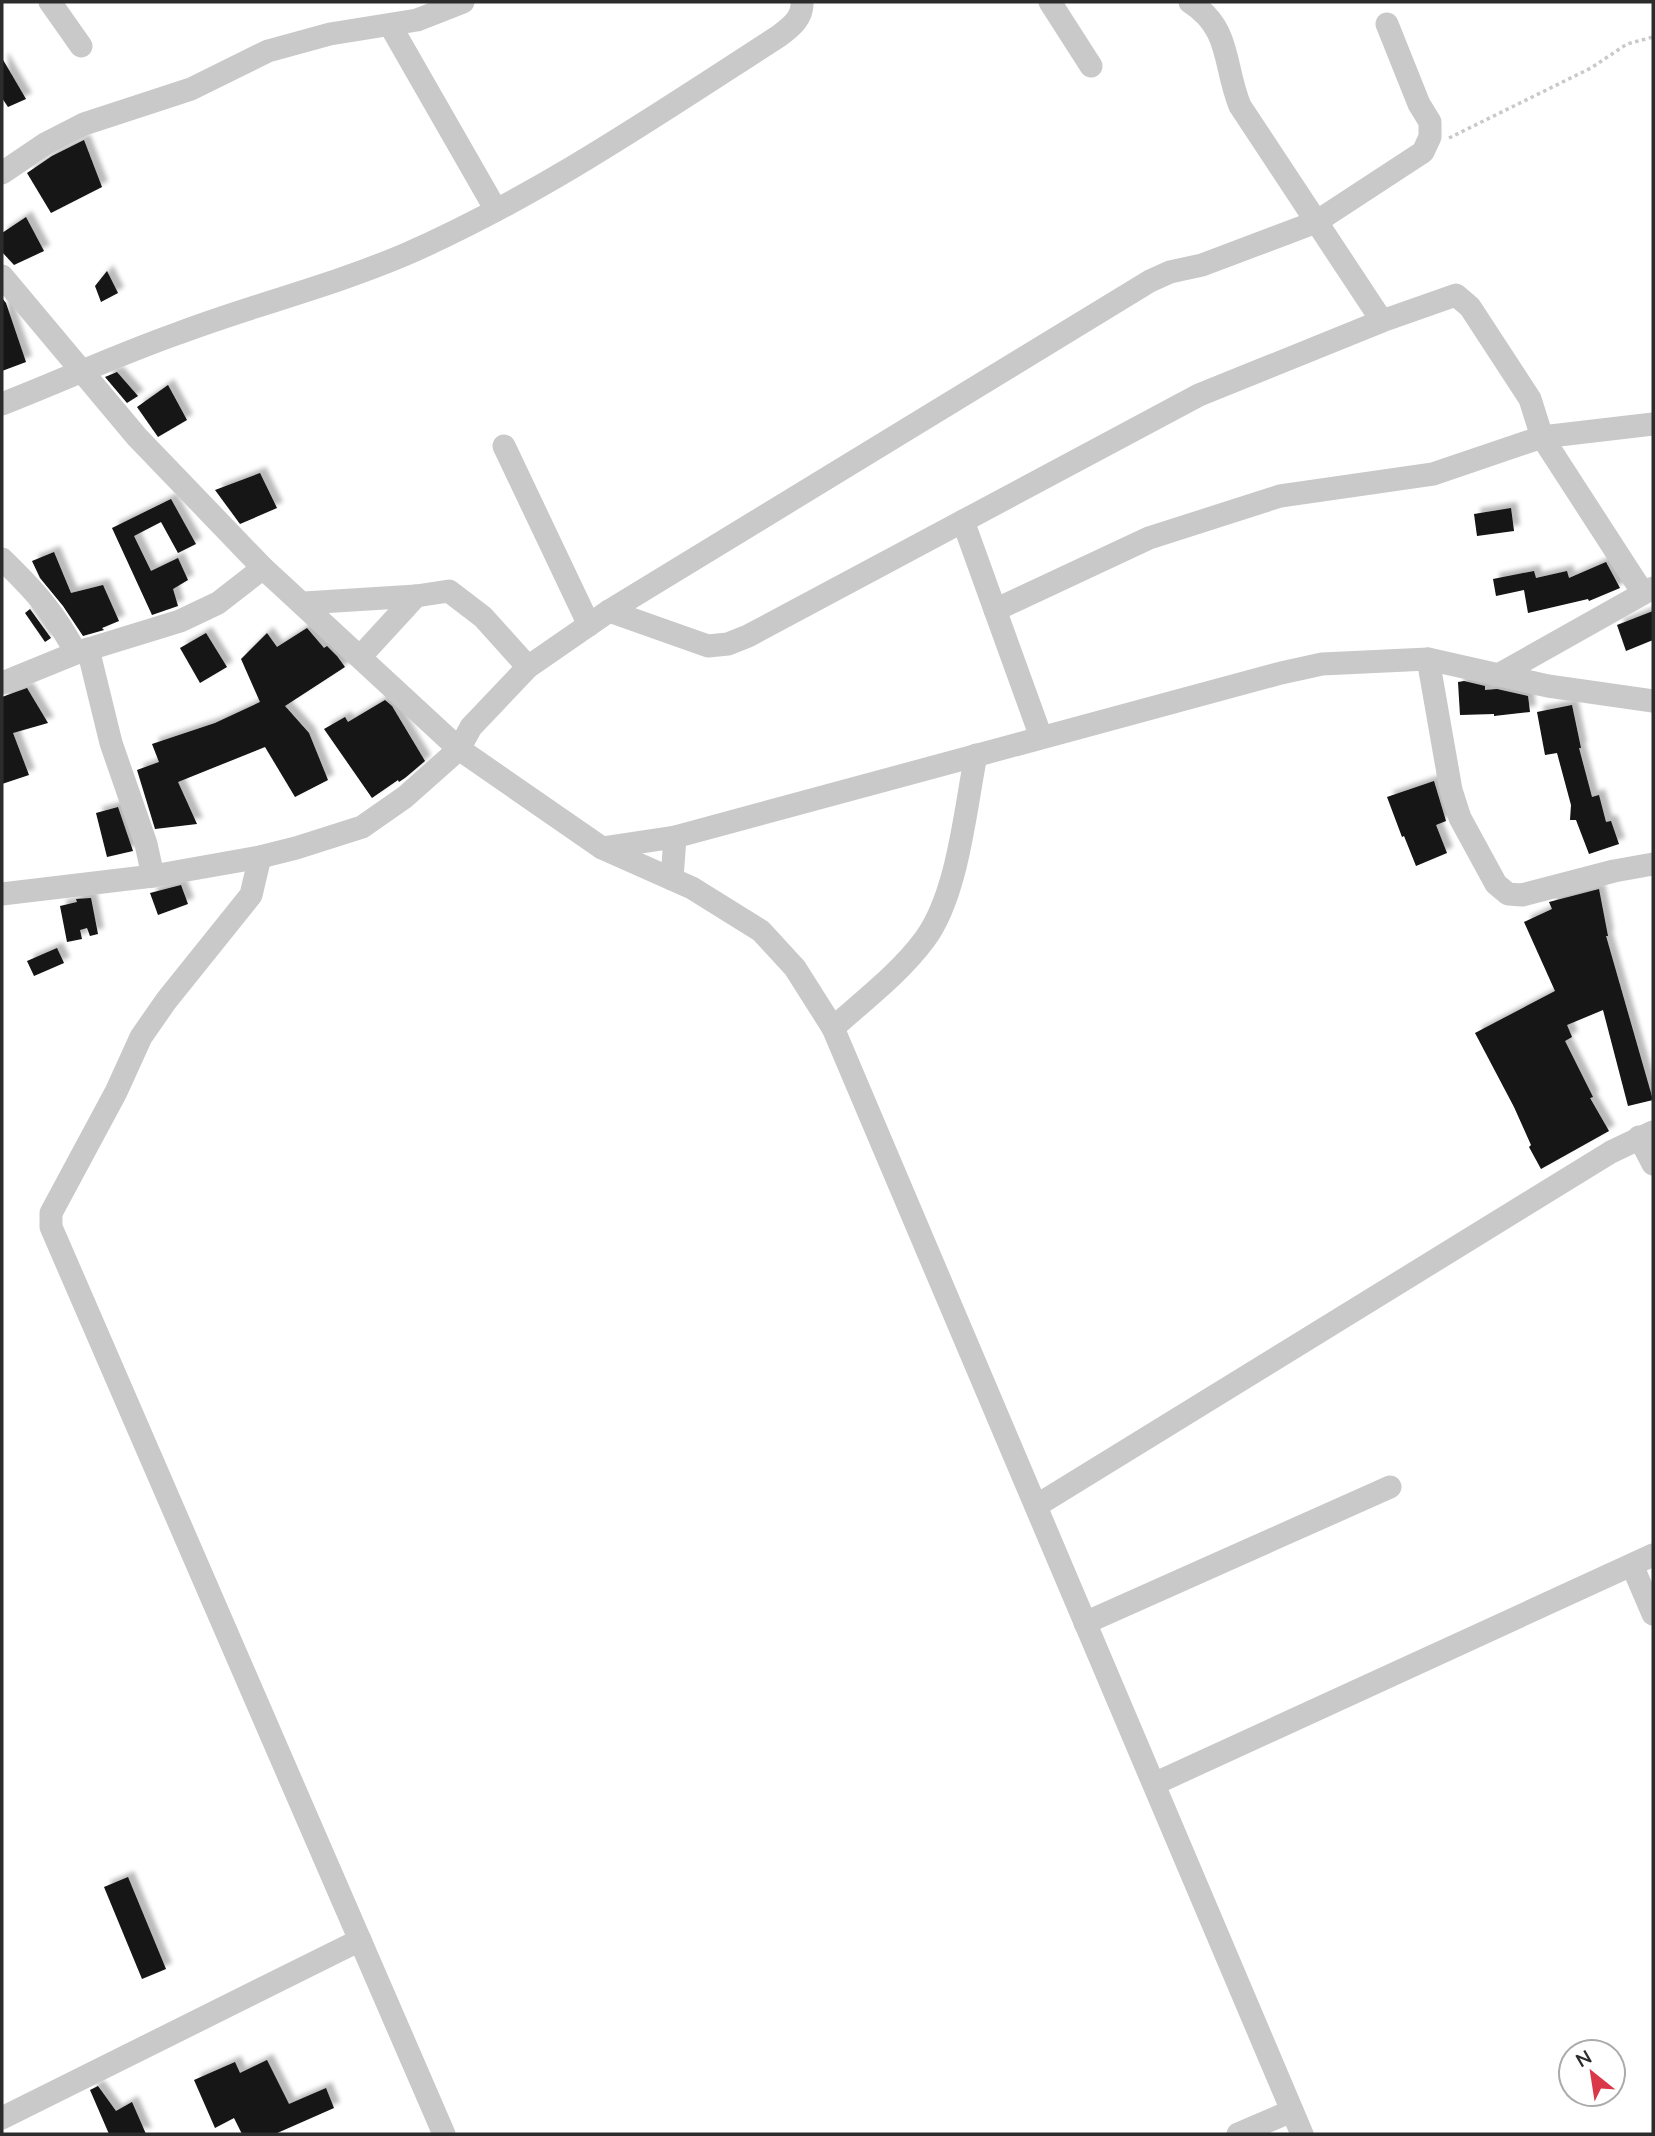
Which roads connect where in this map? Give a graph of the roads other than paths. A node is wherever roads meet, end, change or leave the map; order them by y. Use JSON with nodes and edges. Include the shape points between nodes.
{"nodes":[{"id":1,"x":50,"y":2,"type":"edge"},
{"id":2,"x":463,"y":2,"type":"edge"},
{"id":3,"x":1050,"y":2,"type":"edge"},
{"id":4,"x":1190,"y":2,"type":"edge"},
{"id":5,"x":808,"y":5,"type":"edge"},
{"id":6,"x":390,"y":24,"type":"junction"},
{"id":7,"x":1387,"y":24,"type":"dead end"},
{"id":8,"x":81,"y":46,"type":"dead end"},
{"id":9,"x":1091,"y":66,"type":"dead end"},
{"id":10,"x":2,"y":173,"type":"edge"},
{"id":11,"x":496,"y":210,"type":"junction"},
{"id":12,"x":1317,"y":222,"type":"junction"},
{"id":13,"x":2,"y":276,"type":"edge"},
{"id":14,"x":1382,"y":321,"type":"junction"},
{"id":15,"x":83,"y":372,"type":"junction"},
{"id":16,"x":2,"y":404,"type":"edge"},
{"id":17,"x":1653,"y":424,"type":"edge"},
{"id":18,"x":1542,"y":437,"type":"junction"},
{"id":19,"x":504,"y":446,"type":"dead end"},
{"id":20,"x":963,"y":521,"type":"junction"},
{"id":21,"x":2,"y":559,"type":"edge"},
{"id":22,"x":263,"y":568,"type":"junction"},
{"id":23,"x":1648,"y":591,"type":"edge"},
{"id":24,"x":416,"y":597,"type":"junction"},
{"id":25,"x":304,"y":603,"type":"junction"},
{"id":26,"x":995,"y":610,"type":"junction"},
{"id":27,"x":609,"y":611,"type":"junction"},
{"id":28,"x":589,"y":625,"type":"junction"},
{"id":29,"x":82,"y":651,"type":"junction"},
{"id":30,"x":360,"y":657,"type":"junction"},
{"id":31,"x":1428,"y":659,"type":"junction"},
{"id":32,"x":528,"y":667,"type":"junction"},
{"id":33,"x":1500,"y":674,"type":"junction"},
{"id":34,"x":2,"y":683,"type":"edge"},
{"id":35,"x":1653,"y":701,"type":"edge"},
{"id":36,"x":1041,"y":737,"type":"junction"},
{"id":37,"x":460,"y":749,"type":"junction"},
{"id":38,"x":976,"y":755,"type":"junction"},
{"id":39,"x":675,"y":837,"type":"junction"},
{"id":40,"x":602,"y":848,"type":"junction"},
{"id":41,"x":260,"y":857,"type":"junction"},
{"id":42,"x":1653,"y":864,"type":"edge"},
{"id":43,"x":153,"y":876,"type":"junction"},
{"id":44,"x":672,"y":879,"type":"junction"},
{"id":45,"x":2,"y":894,"type":"edge"},
{"id":46,"x":833,"y":1028,"type":"junction"},
{"id":47,"x":1646,"y":1134,"type":"edge"},
{"id":48,"x":1653,"y":1164,"type":"edge"},
{"id":49,"x":1390,"y":1487,"type":"dead end"},
{"id":50,"x":1036,"y":1506,"type":"junction"},
{"id":51,"x":1653,"y":1555,"type":"edge"},
{"id":52,"x":1632,"y":1565,"type":"junction"},
{"id":53,"x":1653,"y":1615,"type":"edge"},
{"id":54,"x":1085,"y":1623,"type":"junction"},
{"id":55,"x":1154,"y":1784,"type":"junction"},
{"id":56,"x":360,"y":1940,"type":"junction"},
{"id":57,"x":1292,"y":2111,"type":"junction"},
{"id":58,"x":2,"y":2118,"type":"edge"},
{"id":59,"x":444,"y":2134,"type":"edge"},
{"id":60,"x":1238,"y":2134,"type":"edge"},
{"id":61,"x":1302,"y":2134,"type":"edge"}],
"edges":[{"from":1,"to":8,"type":"street"},
{"from":2,"to":6,"type":"street","via":[[416,20]]},
{"from":3,"to":9,"type":"street"},
{"from":4,"to":12,"type":"street","via":[[1217,26],[1240,106]]},
{"from":5,"to":11,"type":"street","via":[[779,36],[604,149]]},
{"from":6,"to":10,"type":"street","via":[[268,51],[191,89],[84,124]]},
{"from":6,"to":11,"type":"street"},
{"from":7,"to":12,"type":"street","via":[[1430,122],[1430,137],[1423,152]]},
{"from":11,"to":15,"type":"street","via":[[404,255],[178,333]]},
{"from":12,"to":14,"type":"street"},
{"from":12,"to":27,"type":"street","via":[[1150,281]]},
{"from":13,"to":15,"type":"street"},
{"from":14,"to":18,"type":"street","via":[[1456,295],[1470,307],[1530,400]]},
{"from":14,"to":20,"type":"street","via":[[1199,395]]},
{"from":15,"to":16,"type":"street"},
{"from":15,"to":22,"type":"street","via":[[137,437]]},
{"from":17,"to":18,"type":"street"},
{"from":18,"to":23,"type":"street"},
{"from":18,"to":26,"type":"street","via":[[1433,474],[1280,496],[1232,510],[1149,538]]},
{"from":19,"to":28,"type":"street"},
{"from":20,"to":26,"type":"street"},
{"from":20,"to":27,"type":"street","via":[[728,644],[708,646]]},
{"from":21,"to":29,"type":"street"},
{"from":22,"to":25,"type":"street"},
{"from":22,"to":29,"type":"street","via":[[218,603],[180,621]]},
{"from":23,"to":33,"type":"street"},
{"from":24,"to":25,"type":"street"},
{"from":24,"to":30,"type":"street"},
{"from":24,"to":32,"type":"street","via":[[449,591],[483,617]]},
{"from":25,"to":30,"type":"street"},
{"from":26,"to":36,"type":"street"},
{"from":27,"to":28,"type":"street"},
{"from":28,"to":32,"type":"street"},
{"from":29,"to":34,"type":"street"},
{"from":29,"to":43,"type":"street"},
{"from":30,"to":37,"type":"street"},
{"from":31,"to":33,"type":"street"},
{"from":31,"to":36,"type":"street","via":[[1322,664]]},
{"from":31,"to":42,"type":"street","via":[[1454,799],[1496,884],[1508,894],[1522,895]]},
{"from":32,"to":37,"type":"street","via":[[471,727]]},
{"from":33,"to":35,"type":"street"},
{"from":36,"to":38,"type":"street"},
{"from":37,"to":40,"type":"street"},
{"from":37,"to":41,"type":"street","via":[[362,827]]},
{"from":38,"to":39,"type":"street"},
{"from":38,"to":46,"type":"street","via":[[942,909],[907,960]]},
{"from":39,"to":40,"type":"street"},
{"from":39,"to":44,"type":"street"},
{"from":40,"to":44,"type":"street"},
{"from":41,"to":43,"type":"street"},
{"from":41,"to":56,"type":"street","via":[[251,895],[141,1037],[51,1213],[51,1227]]},
{"from":43,"to":45,"type":"street"},
{"from":44,"to":46,"type":"street","via":[[761,931],[795,968]]},
{"from":46,"to":50,"type":"street"},
{"from":47,"to":48,"type":"street"},
{"from":47,"to":50,"type":"street"},
{"from":49,"to":54,"type":"street"},
{"from":50,"to":54,"type":"street"},
{"from":51,"to":52,"type":"street"},
{"from":52,"to":53,"type":"street"},
{"from":52,"to":55,"type":"street"},
{"from":54,"to":55,"type":"street"},
{"from":55,"to":57,"type":"street"},
{"from":56,"to":58,"type":"street"},
{"from":56,"to":59,"type":"street"},
{"from":57,"to":60,"type":"street"},
{"from":57,"to":61,"type":"street"}]}
